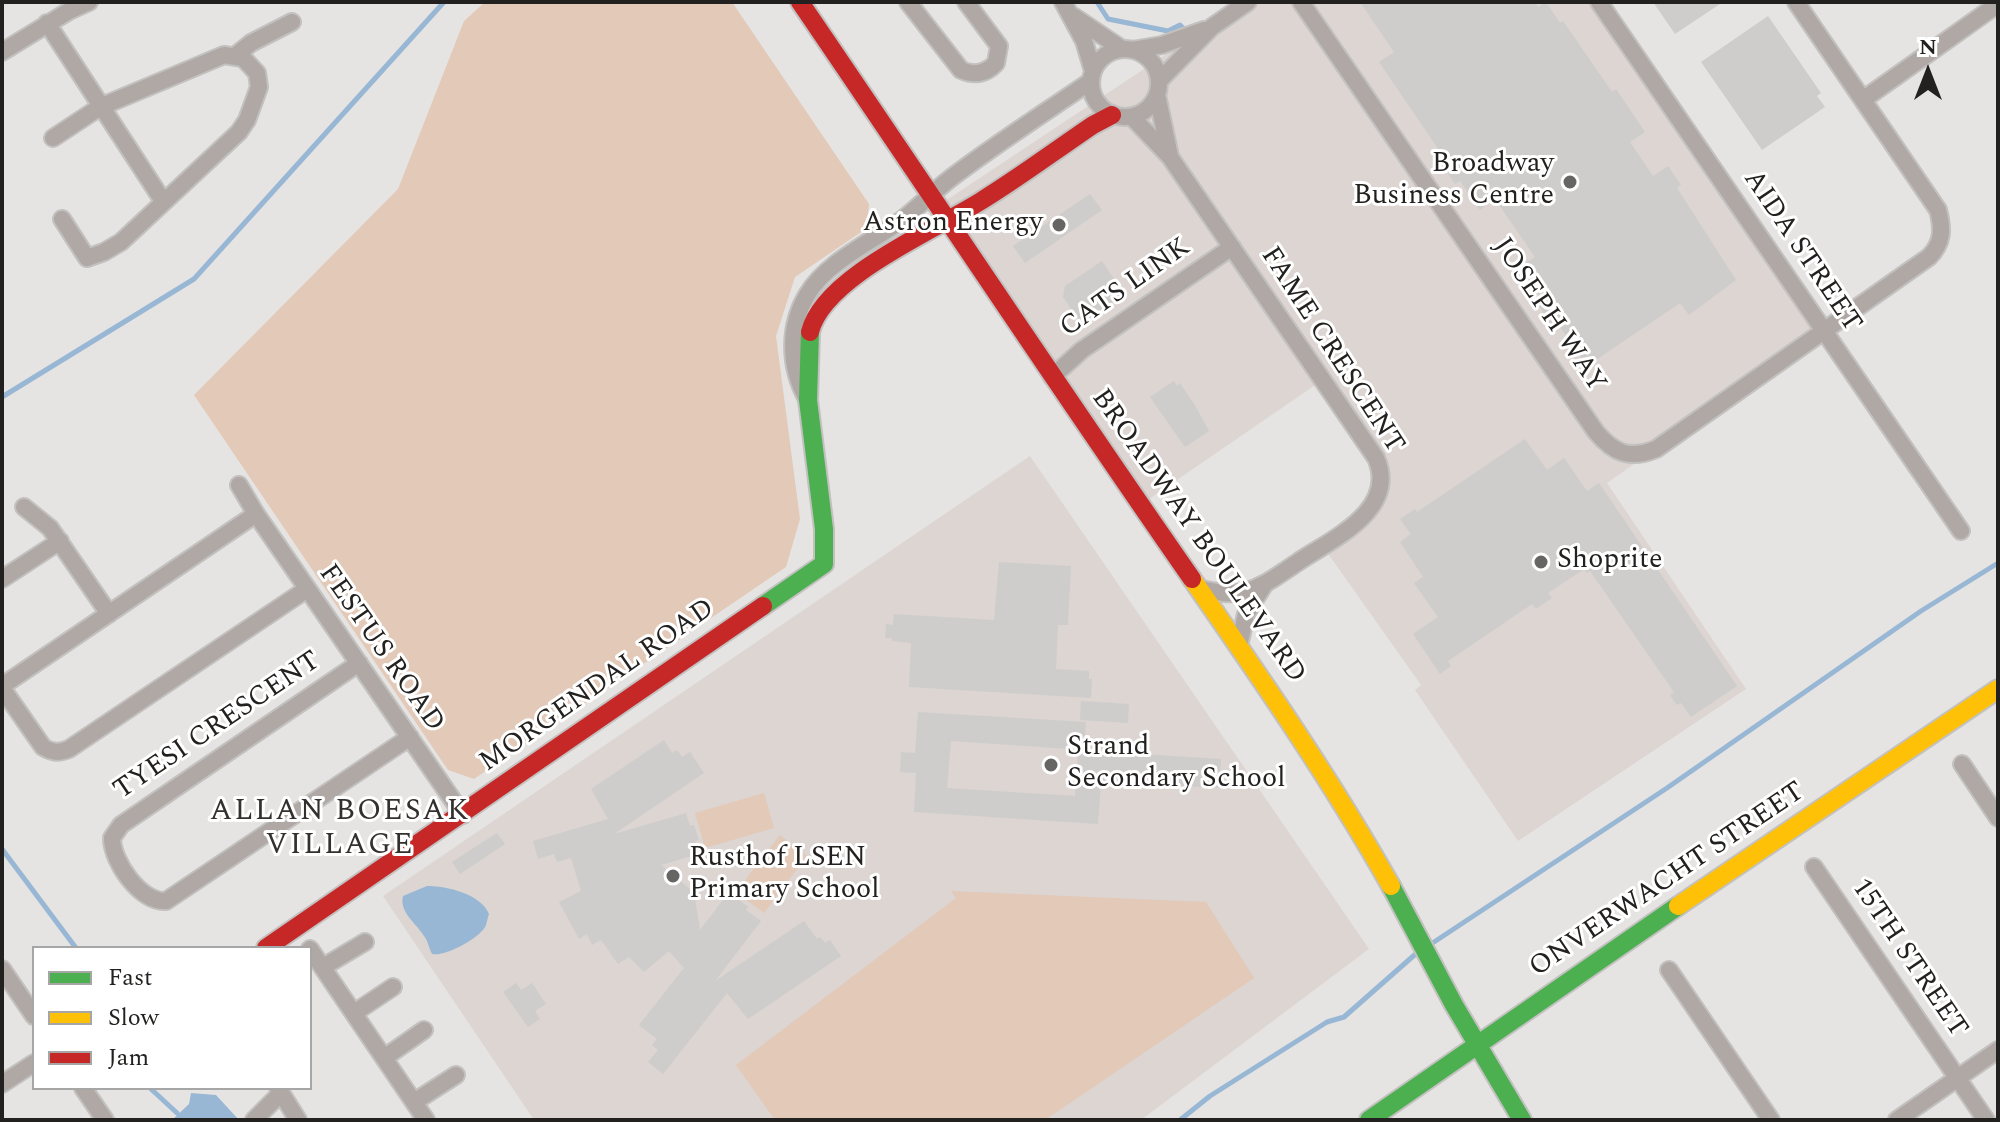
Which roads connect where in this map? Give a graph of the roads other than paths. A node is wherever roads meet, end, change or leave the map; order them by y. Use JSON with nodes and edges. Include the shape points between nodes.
{"nodes":[{"id":1,"x":89,"y":2,"type":"edge"},
{"id":2,"x":800,"y":2,"type":"edge"},
{"id":3,"x":908,"y":2,"type":"edge"},
{"id":4,"x":966,"y":2,"type":"edge"},
{"id":5,"x":1248,"y":2,"type":"edge"},
{"id":6,"x":1301,"y":2,"type":"edge"},
{"id":7,"x":1599,"y":2,"type":"edge"},
{"id":8,"x":1796,"y":2,"type":"edge"},
{"id":9,"x":1998,"y":4,"type":"edge"},
{"id":10,"x":1067,"y":8,"type":"edge"},
{"id":11,"x":292,"y":22,"type":"dead end"},
{"id":12,"x":47,"y":23,"type":"junction"},
{"id":13,"x":1212,"y":27,"type":"junction"},
{"id":14,"x":1127,"y":50,"type":"junction"},
{"id":15,"x":2,"y":52,"type":"edge"},
{"id":16,"x":236,"y":55,"type":"junction"},
{"id":17,"x":1092,"y":76,"type":"junction"},
{"id":18,"x":1158,"y":88,"type":"junction"},
{"id":19,"x":1864,"y":99,"type":"junction"},
{"id":20,"x":100,"y":107,"type":"junction"},
{"id":21,"x":1112,"y":115,"type":"junction"},
{"id":22,"x":1132,"y":117,"type":"junction"},
{"id":23,"x":53,"y":138,"type":"dead end"},
{"id":24,"x":1170,"y":157,"type":"junction"},
{"id":25,"x":931,"y":194,"type":"junction"},
{"id":26,"x":163,"y":201,"type":"junction"},
{"id":27,"x":62,"y":219,"type":"dead end"},
{"id":28,"x":949,"y":219,"type":"junction"},
{"id":29,"x":1232,"y":247,"type":"junction"},
{"id":30,"x":1824,"y":331,"type":"junction"},
{"id":31,"x":1052,"y":377,"type":"junction"},
{"id":32,"x":808,"y":400,"type":"junction"},
{"id":33,"x":239,"y":485,"type":"dead end"},
{"id":34,"x":24,"y":507,"type":"dead end"},
{"id":35,"x":256,"y":514,"type":"junction"},
{"id":36,"x":1961,"y":531,"type":"dead end"},
{"id":37,"x":60,"y":541,"type":"junction"},
{"id":38,"x":2,"y":579,"type":"edge"},
{"id":39,"x":1264,"y":585,"type":"junction"},
{"id":40,"x":307,"y":589,"type":"junction"},
{"id":41,"x":1201,"y":589,"type":"junction"},
{"id":42,"x":109,"y":614,"type":"junction"},
{"id":43,"x":1239,"y":646,"type":"junction"},
{"id":44,"x":359,"y":663,"type":"junction"},
{"id":45,"x":2,"y":687,"type":"edge"},
{"id":46,"x":1998,"y":689,"type":"edge"},
{"id":47,"x":410,"y":737,"type":"junction"},
{"id":48,"x":1962,"y":764,"type":"dead end"},
{"id":49,"x":463,"y":815,"type":"junction"},
{"id":50,"x":1998,"y":818,"type":"edge"},
{"id":51,"x":1814,"y":867,"type":"dead end"},
{"id":52,"x":295,"y":928,"type":"junction"},
{"id":53,"x":365,"y":942,"type":"dead end"},
{"id":54,"x":269,"y":946,"type":"edge"},
{"id":55,"x":308,"y":946,"type":"edge"},
{"id":56,"x":312,"y":952,"type":"edge"},
{"id":57,"x":323,"y":967,"type":"junction"},
{"id":58,"x":2,"y":969,"type":"edge"},
{"id":59,"x":1669,"y":970,"type":"dead end"},
{"id":60,"x":393,"y":987,"type":"dead end"},
{"id":61,"x":32,"y":1013,"type":"edge"},
{"id":62,"x":354,"y":1013,"type":"junction"},
{"id":63,"x":424,"y":1030,"type":"dead end"},
{"id":64,"x":1477,"y":1045,"type":"junction"},
{"id":65,"x":1998,"y":1050,"type":"edge"},
{"id":66,"x":384,"y":1058,"type":"junction"},
{"id":67,"x":32,"y":1064,"type":"edge"},
{"id":68,"x":456,"y":1075,"type":"dead end"},
{"id":69,"x":1957,"y":1078,"type":"junction"},
{"id":70,"x":2,"y":1084,"type":"edge"},
{"id":71,"x":84,"y":1090,"type":"edge"},
{"id":72,"x":279,"y":1091,"type":"edge"},
{"id":73,"x":414,"y":1102,"type":"junction"},
{"id":74,"x":105,"y":1120,"type":"edge"},
{"id":75,"x":254,"y":1120,"type":"edge"},
{"id":76,"x":298,"y":1120,"type":"edge"},
{"id":77,"x":426,"y":1120,"type":"edge"},
{"id":78,"x":1369,"y":1120,"type":"edge"},
{"id":79,"x":1522,"y":1120,"type":"edge"},
{"id":80,"x":1771,"y":1120,"type":"edge"},
{"id":81,"x":1897,"y":1120,"type":"edge"},
{"id":82,"x":1986,"y":1120,"type":"edge"}],
"edges":[{"from":1,"to":12,"type":"street"},
{"from":2,"to":25,"type":"street","name":"BROADWAY BOULEVARD"},
{"from":3,"to":4,"type":"street","via":[[961,70],[974,74],[996,63],[999,46]]},
{"from":5,"to":13,"type":"street"},
{"from":6,"to":30,"type":"street","name":"JOSEPH WAY","via":[[1596,432],[1619,453],[1656,449]]},
{"from":7,"to":30,"type":"street","name":"AIDA STREET"},
{"from":8,"to":19,"type":"street","name":"JOSEPH WAY"},
{"from":9,"to":19,"type":"street"},
{"from":10,"to":14,"type":"street"},
{"from":10,"to":17,"type":"street","via":[[1084,41]]},
{"from":11,"to":16,"type":"street"},
{"from":12,"to":15,"type":"street"},
{"from":12,"to":20,"type":"street"},
{"from":13,"to":14,"type":"street","via":[[1162,45]]},
{"from":13,"to":18,"type":"street"},
{"from":14,"to":17,"type":"street","via":[[1103,58]]},
{"from":14,"to":18,"type":"street","via":[[1141,53],[1154,65]]},
{"from":16,"to":20,"type":"street","via":[[224,55]]},
{"from":16,"to":26,"type":"street","via":[[249,62],[259,80],[247,120]]},
{"from":17,"to":21,"type":"street","via":[[1096,101]]},
{"from":17,"to":25,"type":"street","name":"MORGENDAL ROAD"},
{"from":18,"to":22,"type":"street","via":[[1147,109]]},
{"from":18,"to":24,"type":"street","name":"FAME CRESCENT"},
{"from":19,"to":30,"type":"street","name":"JOSEPH WAY","via":[[1938,210],[1942,230],[1929,257]]},
{"from":20,"to":23,"type":"street"},
{"from":20,"to":26,"type":"street"},
{"from":21,"to":22,"type":"street"},
{"from":21,"to":28,"type":"street","name":"MORGENDAL ROAD"},
{"from":22,"to":24,"type":"street","name":"FAME CRESCENT"},
{"from":24,"to":29,"type":"street","name":"FAME CRESCENT"},
{"from":25,"to":28,"type":"street","name":"BROADWAY BOULEVARD"},
{"from":25,"to":32,"type":"street","name":"MORGENDAL ROAD","via":[[808,292],[792,346],[799,384]]},
{"from":26,"to":27,"type":"street","via":[[121,242],[87,258]]},
{"from":28,"to":31,"type":"street","name":"BROADWAY BOULEVARD"},
{"from":28,"to":32,"type":"street","name":"MORGENDAL ROAD","via":[[883,259],[823,305],[808,336]]},
{"from":29,"to":31,"type":"street","name":"CATS LINK","via":[[1082,350]]},
{"from":29,"to":39,"type":"street","name":"FAME CRESCENT","via":[[1372,453],[1381,475],[1364,516]]},
{"from":30,"to":36,"type":"street","name":"AIDA STREET"},
{"from":31,"to":41,"type":"street","name":"BROADWAY BOULEVARD"},
{"from":32,"to":49,"type":"street","name":"MORGENDAL ROAD","via":[[824,564]]},
{"from":33,"to":35,"type":"street","name":"FESTUS ROAD"},
{"from":34,"to":37,"type":"street"},
{"from":35,"to":40,"type":"street","name":"FESTUS ROAD"},
{"from":35,"to":42,"type":"street"},
{"from":37,"to":38,"type":"street"},
{"from":37,"to":42,"type":"street"},
{"from":39,"to":41,"type":"street","name":"FAME CRESCENT","via":[[1237,593]]},
{"from":39,"to":43,"type":"street","name":"FAME CRESCENT","via":[[1246,614]]},
{"from":40,"to":44,"type":"street","name":"FESTUS ROAD"},
{"from":40,"to":45,"type":"street","via":[[60,753],[43,747]]},
{"from":41,"to":43,"type":"street","name":"BROADWAY BOULEVARD"},
{"from":42,"to":45,"type":"street"},
{"from":43,"to":64,"type":"street","name":"BROADWAY BOULEVARD","via":[[1345,804]]},
{"from":44,"to":47,"type":"street","name":"FESTUS ROAD"},
{"from":44,"to":47,"type":"street","name":"TYESI CRESCENT","via":[[121,825],[112,838],[115,856],[141,893],[166,901]]},
{"from":46,"to":64,"type":"street","name":"ONVERWACHT STREET"},
{"from":47,"to":49,"type":"street","name":"FESTUS ROAD"},
{"from":48,"to":50,"type":"street"},
{"from":49,"to":52,"type":"street","name":"MORGENDAL ROAD"},
{"from":51,"to":69,"type":"street","name":"15TH STREET"},
{"from":52,"to":54,"type":"street","name":"MORGENDAL ROAD"},
{"from":52,"to":55,"type":"street"},
{"from":53,"to":57,"type":"street"},
{"from":56,"to":57,"type":"street"},
{"from":57,"to":62,"type":"street"},
{"from":58,"to":61,"type":"street"},
{"from":59,"to":80,"type":"street"},
{"from":60,"to":62,"type":"street"},
{"from":62,"to":66,"type":"street"},
{"from":63,"to":66,"type":"street"},
{"from":64,"to":78,"type":"street","name":"ONVERWACHT STREET"},
{"from":64,"to":79,"type":"street","name":"BROADWAY BOULEVARD"},
{"from":65,"to":69,"type":"street"},
{"from":66,"to":73,"type":"street"},
{"from":67,"to":70,"type":"street"},
{"from":68,"to":73,"type":"street"},
{"from":69,"to":81,"type":"street"},
{"from":69,"to":82,"type":"street","name":"15TH STREET"},
{"from":71,"to":74,"type":"street"},
{"from":72,"to":75,"type":"street"},
{"from":72,"to":76,"type":"street"},
{"from":73,"to":77,"type":"street"}]}
